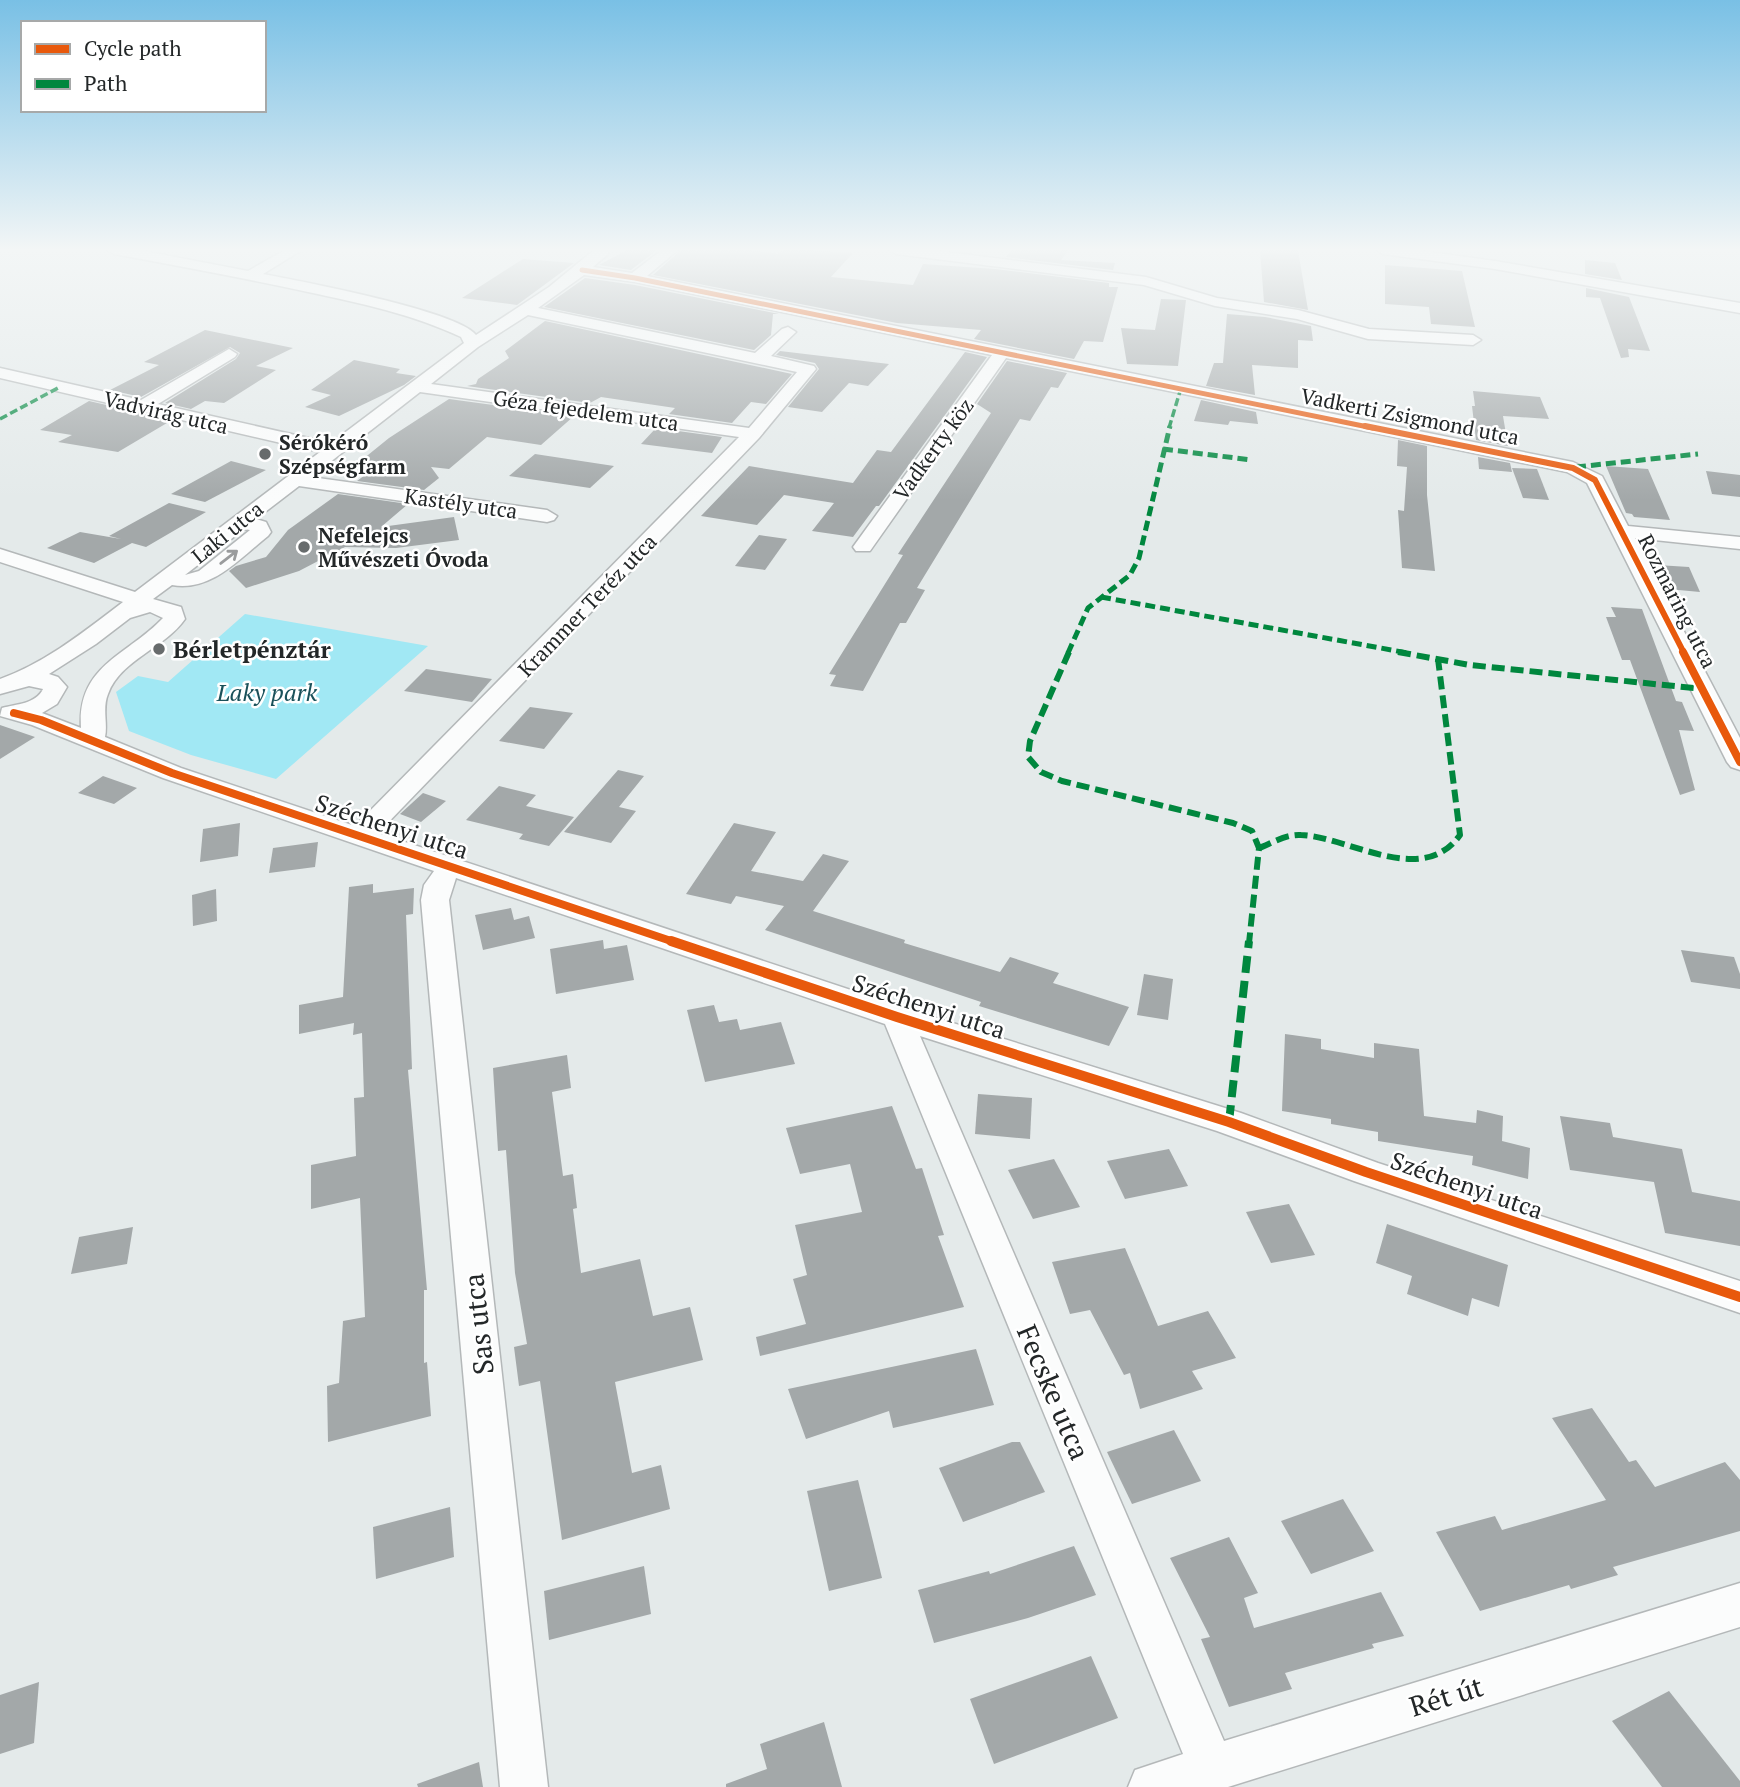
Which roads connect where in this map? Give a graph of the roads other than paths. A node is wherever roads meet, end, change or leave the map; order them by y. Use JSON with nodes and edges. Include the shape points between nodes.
{"nodes":[{"id":1,"x":467,"y":333,"type":"edge"},
{"id":2,"x":489,"y":333,"type":"edge"},
{"id":3,"x":635,"y":333,"type":"edge"},
{"id":4,"x":786,"y":333,"type":"edge"},
{"id":5,"x":910,"y":333,"type":"edge"},
{"id":6,"x":1366,"y":333,"type":"edge"},
{"id":7,"x":1473,"y":340,"type":"dead end"},
{"id":8,"x":472,"y":344,"type":"junction"},
{"id":9,"x":1002,"y":352,"type":"junction"},
{"id":10,"x":229,"y":354,"type":"dead end"},
{"id":11,"x":757,"y":360,"type":"junction"},
{"id":12,"x":0,"y":373,"type":"edge"},
{"id":13,"x":419,"y":387,"type":"junction"},
{"id":14,"x":141,"y":407,"type":"junction"},
{"id":15,"x":753,"y":434,"type":"junction"},
{"id":16,"x":333,"y":449,"type":"junction"},
{"id":17,"x":1573,"y":468,"type":"joint"},
{"id":18,"x":293,"y":480,"type":"junction"},
{"id":19,"x":547,"y":516,"type":"dead end"},
{"id":20,"x":1623,"y":531,"type":"junction"},
{"id":21,"x":1740,"y":543,"type":"edge"},
{"id":22,"x":863,"y":547,"type":"dead end"},
{"id":23,"x":0,"y":555,"type":"edge"},
{"id":24,"x":138,"y":600,"type":"junction"},
{"id":25,"x":117,"y":616,"type":"junction"},
{"id":26,"x":88,"y":639,"type":"junction"},
{"id":27,"x":9,"y":684,"type":"edge"},
{"id":28,"x":55,"y":690,"type":"junction"},
{"id":29,"x":96,"y":691,"type":"junction"},
{"id":30,"x":7,"y":713,"type":"edge"},
{"id":31,"x":101,"y":742,"type":"junction"},
{"id":32,"x":1740,"y":762,"type":"edge"},
{"id":33,"x":360,"y":836,"type":"junction"},
{"id":34,"x":451,"y":865,"type":"junction"},
{"id":35,"x":897,"y":1017,"type":"junction"},
{"id":36,"x":1740,"y":1297,"type":"edge"},
{"id":37,"x":1740,"y":1605,"type":"edge"},
{"id":38,"x":1212,"y":1768,"type":"junction"},
{"id":39,"x":524,"y":1787,"type":"edge"},
{"id":40,"x":1152,"y":1787,"type":"edge"}],
"edges":[{"from":1,"to":8,"type":"street"},
{"from":2,"to":8,"type":"street","name":"Laki utca"},
{"from":3,"to":11,"type":"street"},
{"from":4,"to":11,"type":"street"},
{"from":5,"to":9,"type":"street","name":"Vadkerti Zsigmond utca"},
{"from":6,"to":7,"type":"street"},
{"from":8,"to":13,"type":"street","name":"Laki utca"},
{"from":9,"to":17,"type":"street","name":"Vadkerti Zsigmond utca"},
{"from":9,"to":22,"type":"street","name":"Vadkerty köz"},
{"from":10,"to":14,"type":"street"},
{"from":11,"to":15,"type":"street","name":"Krammer Teréz utca","via":[[808,369]]},
{"from":12,"to":14,"type":"street","name":"Vadvirág utca"},
{"from":13,"to":15,"type":"street","name":"Géza fejedelem utca"},
{"from":13,"to":16,"type":"street","name":"Laki utca"},
{"from":14,"to":16,"type":"street","name":"Vadvirág utca"},
{"from":15,"to":33,"type":"street","name":"Krammer Teréz utca"},
{"from":16,"to":18,"type":"street","name":"Laki utca"},
{"from":17,"to":20,"type":"street","name":"Rozmaring utca","via":[[1594,480]]},
{"from":18,"to":19,"type":"street","name":"Kastély utca"},
{"from":18,"to":24,"type":"street","name":"Laki utca","via":[[239,522],[259,526],[261,532],[206,575],[186,581],[168,578]]},
{"from":20,"to":21,"type":"street"},
{"from":20,"to":32,"type":"street","name":"Rozmaring utca"},
{"from":23,"to":24,"type":"street"},
{"from":24,"to":25,"type":"street","name":"Laki utca"},
{"from":25,"to":26,"type":"street","name":"Laki utca"},
{"from":25,"to":29,"type":"street","via":[[150,605],[169,609],[174,615],[171,624]]},
{"from":26,"to":27,"type":"street","name":"Laki utca"},
{"from":26,"to":28,"type":"street","name":"Laki utca"},
{"from":27,"to":28,"type":"street","via":[[43,679]]},
{"from":28,"to":29,"type":"street"},
{"from":28,"to":30,"type":"street","via":[[34,708]]},
{"from":28,"to":31,"type":"street","name":"Széchenyi utca","via":[[69,714]]},
{"from":29,"to":31,"type":"street","via":[[93,705]]},
{"from":30,"to":31,"type":"street","name":"Széchenyi utca"},
{"from":31,"to":33,"type":"street","name":"Széchenyi utca","via":[[172,773]]},
{"from":33,"to":34,"type":"street","name":"Széchenyi utca"},
{"from":34,"to":35,"type":"street","name":"Széchenyi utca"},
{"from":34,"to":39,"type":"street","name":"Sas utca","via":[[435,900]]},
{"from":35,"to":36,"type":"street","name":"Széchenyi utca","via":[[1229,1122]]},
{"from":35,"to":38,"type":"street","name":"Fecske utca"},
{"from":37,"to":38,"type":"street","name":"Rét út"},
{"from":38,"to":40,"type":"street","name":"Rét út"}]}
